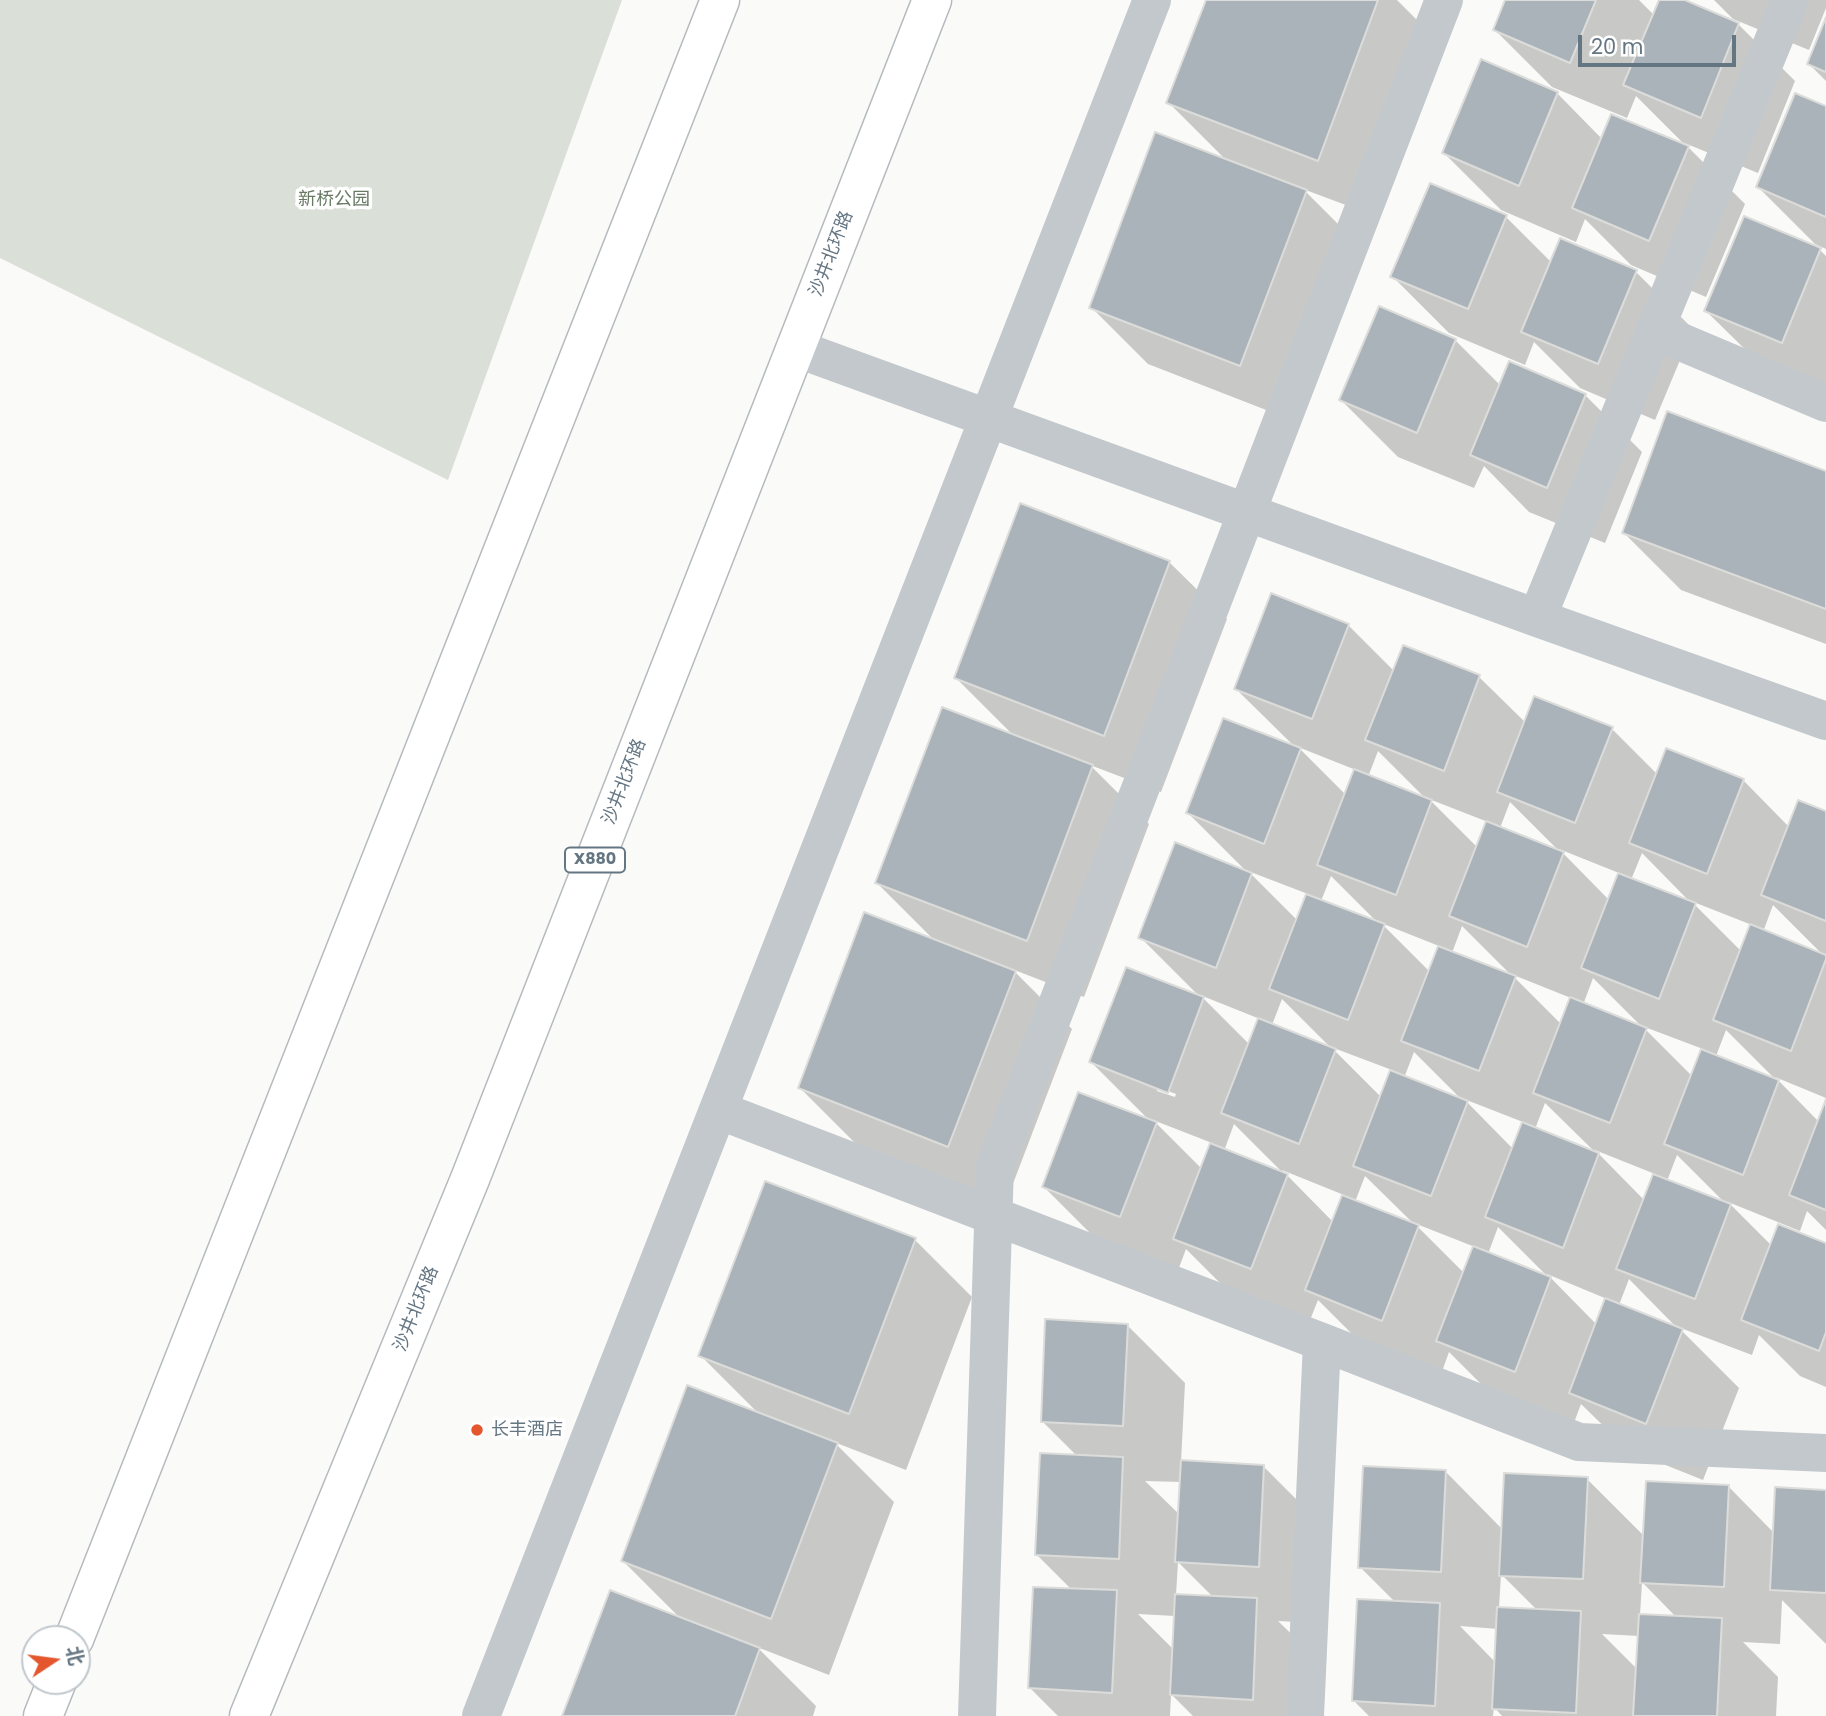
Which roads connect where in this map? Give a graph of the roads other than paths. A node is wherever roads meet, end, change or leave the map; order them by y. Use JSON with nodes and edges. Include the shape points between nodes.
{"nodes":[{"id":1,"x":720,"y":0,"type":"edge"},
{"id":2,"x":932,"y":0,"type":"edge"},
{"id":3,"x":1152,"y":0,"type":"edge"},
{"id":4,"x":1444,"y":0,"type":"edge"},
{"id":5,"x":1790,"y":0,"type":"edge"},
{"id":6,"x":1655,"y":331,"type":"junction"},
{"id":7,"x":795,"y":348,"type":"junction"},
{"id":8,"x":1826,"y":402,"type":"edge"},
{"id":9,"x":988,"y":419,"type":"junction"},
{"id":10,"x":1247,"y":512,"type":"junction"},
{"id":11,"x":1537,"y":618,"type":"junction"},
{"id":12,"x":1826,"y":721,"type":"edge"},
{"id":13,"x":718,"y":1110,"type":"junction"},
{"id":14,"x":994,"y":1215,"type":"junction"},
{"id":15,"x":1322,"y":1342,"type":"junction"},
{"id":16,"x":1826,"y":1453,"type":"edge"},
{"id":17,"x":80,"y":1625,"type":"edge"},
{"id":18,"x":51,"y":1695,"type":"edge"},
{"id":19,"x":43,"y":1716,"type":"edge"},
{"id":20,"x":249,"y":1716,"type":"edge"},
{"id":21,"x":481,"y":1716,"type":"edge"},
{"id":22,"x":977,"y":1716,"type":"edge"},
{"id":23,"x":1305,"y":1716,"type":"edge"}],
"edges":[{"from":1,"to":17,"type":"main road"},
{"from":2,"to":7,"type":"main road","name":"沙井北环路","number":"X880"},
{"from":3,"to":9,"type":"street"},
{"from":4,"to":10,"type":"street"},
{"from":5,"to":6,"type":"street"},
{"from":6,"to":8,"type":"street"},
{"from":6,"to":11,"type":"street"},
{"from":7,"to":9,"type":"street"},
{"from":7,"to":20,"type":"main road","name":"沙井北环路","number":"X880","via":[[470,1180]]},
{"from":9,"to":10,"type":"street"},
{"from":9,"to":13,"type":"street"},
{"from":10,"to":11,"type":"street"},
{"from":10,"to":14,"type":"street","via":[[995,1166]]},
{"from":11,"to":12,"type":"street"},
{"from":13,"to":14,"type":"street"},
{"from":13,"to":21,"type":"street"},
{"from":14,"to":15,"type":"street"},
{"from":14,"to":22,"type":"street"},
{"from":15,"to":16,"type":"street","via":[[1579,1441]]},
{"from":15,"to":23,"type":"street"},
{"from":18,"to":19,"type":"main road"}]}
